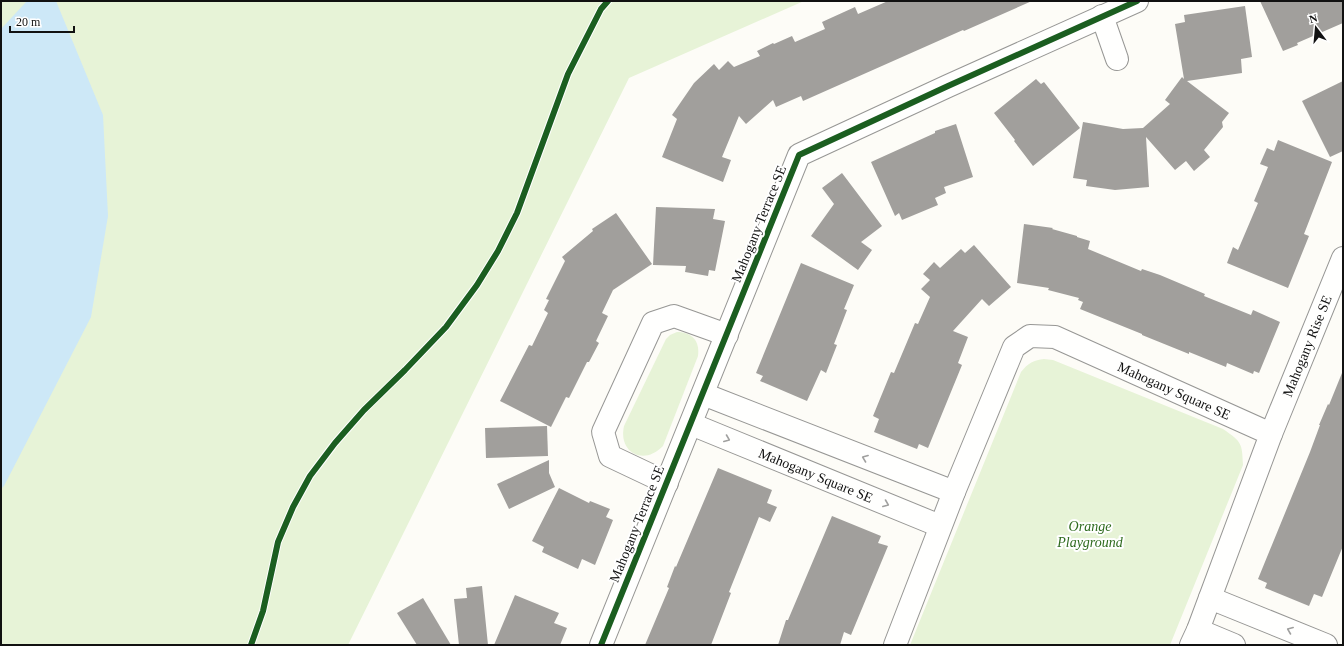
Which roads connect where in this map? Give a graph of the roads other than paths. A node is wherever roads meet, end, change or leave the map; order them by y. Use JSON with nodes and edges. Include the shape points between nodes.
{"nodes":[{"id":1,"x":1137,"y":1,"type":"edge"},
{"id":2,"x":1102,"y":16,"type":"junction"},
{"id":3,"x":1117,"y":59,"type":"dead end"},
{"id":4,"x":1343,"y":258,"type":"edge"},
{"id":5,"x":727,"y":335,"type":"junction"},
{"id":6,"x":702,"y":394,"type":"junction"},
{"id":7,"x":691,"y":424,"type":"junction"},
{"id":8,"x":1271,"y":434,"type":"junction"},
{"id":9,"x":667,"y":483,"type":"junction"},
{"id":10,"x":954,"y":492,"type":"junction"},
{"id":11,"x":940,"y":526,"type":"junction"},
{"id":12,"x":1210,"y":598,"type":"junction"},
{"id":13,"x":1194,"y":638,"type":"edge"},
{"id":14,"x":601,"y":645,"type":"edge"},
{"id":15,"x":895,"y":645,"type":"edge"},
{"id":16,"x":1234,"y":645,"type":"edge"},
{"id":17,"x":1326,"y":645,"type":"edge"}],
"edges":[{"from":1,"to":2,"type":"street","name":"Mahogany Terrace SE"},
{"from":2,"to":3,"type":"street"},
{"from":2,"to":5,"type":"street","name":"Mahogany Terrace SE","via":[[799,155]]},
{"from":4,"to":8,"type":"street","name":"Mahogany Rise SE"},
{"from":5,"to":6,"type":"street","name":"Mahogany Terrace SE"},
{"from":5,"to":9,"type":"street","via":[[674,316],[653,323],[603,432],[610,456]]},
{"from":6,"to":7,"type":"street","name":"Mahogany Terrace SE"},
{"from":10,"to":6,"type":"street","one_way":true},
{"from":7,"to":9,"type":"street","name":"Mahogany Terrace SE"},
{"from":7,"to":11,"type":"street","name":"Mahogany Square SE","one_way":true},
{"from":8,"to":10,"type":"street","name":"Mahogany Square SE","via":[[1055,337],[1030,336],[1014,347]]},
{"from":8,"to":12,"type":"street"},
{"from":9,"to":14,"type":"street","name":"Mahogany Terrace SE"},
{"from":10,"to":11,"type":"street","name":"Mahogany Square SE"},
{"from":11,"to":15,"type":"street","name":"Mahogany Square SE"},
{"from":12,"to":13,"type":"street"},
{"from":17,"to":12,"type":"street","one_way":true},
{"from":13,"to":16,"type":"street"}]}
